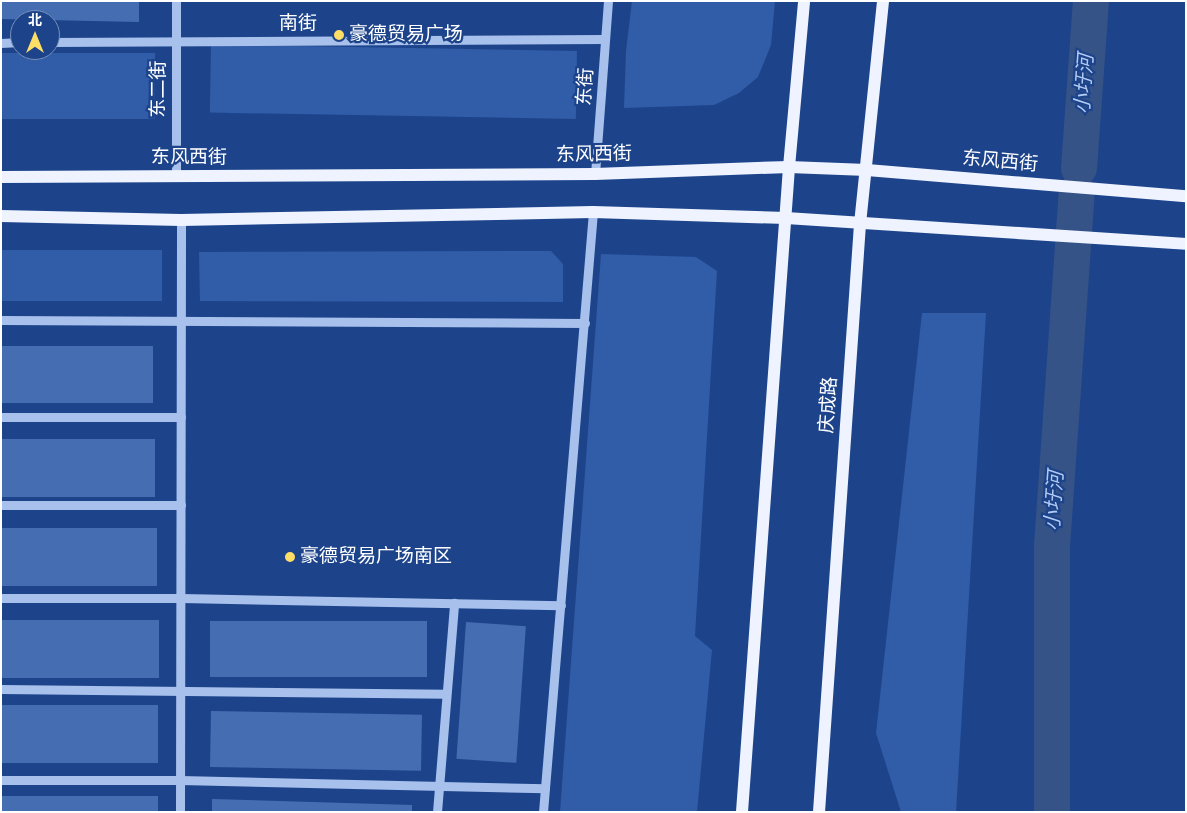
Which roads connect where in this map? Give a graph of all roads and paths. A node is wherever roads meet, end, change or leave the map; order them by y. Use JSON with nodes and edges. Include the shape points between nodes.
{"nodes":[{"id":1,"x":176,"y":1,"type":"edge"},
{"id":2,"x":608,"y":1,"type":"edge"},
{"id":3,"x":804,"y":1,"type":"edge"},
{"id":4,"x":883,"y":1,"type":"edge"},
{"id":5,"x":605,"y":39,"type":"junction"},
{"id":6,"x":175,"y":41,"type":"junction"},
{"id":7,"x":60,"y":42,"type":"edge"},
{"id":8,"x":789,"y":167,"type":"junction"},
{"id":9,"x":867,"y":170,"type":"junction"},
{"id":10,"x":595,"y":174,"type":"junction"},
{"id":11,"x":1,"y":177,"type":"edge"},
{"id":12,"x":176,"y":177,"type":"junction"},
{"id":13,"x":1186,"y":196,"type":"edge"},
{"id":14,"x":594,"y":212,"type":"junction"},
{"id":15,"x":1,"y":216,"type":"edge"},
{"id":16,"x":786,"y":218,"type":"junction"},
{"id":17,"x":181,"y":220,"type":"junction"},
{"id":18,"x":860,"y":224,"type":"junction"},
{"id":19,"x":1186,"y":244,"type":"edge"},
{"id":20,"x":1,"y":320,"type":"edge"},
{"id":21,"x":181,"y":320,"type":"junction"},
{"id":22,"x":585,"y":323,"type":"junction"},
{"id":23,"x":1,"y":417,"type":"edge"},
{"id":24,"x":181,"y":417,"type":"junction"},
{"id":25,"x":1,"y":505,"type":"edge"},
{"id":26,"x":181,"y":505,"type":"junction"},
{"id":27,"x":1,"y":598,"type":"edge"},
{"id":28,"x":181,"y":598,"type":"junction"},
{"id":29,"x":454,"y":603,"type":"junction"},
{"id":30,"x":561,"y":605,"type":"junction"},
{"id":31,"x":1,"y":689,"type":"edge"},
{"id":32,"x":180,"y":689,"type":"junction"},
{"id":33,"x":446,"y":694,"type":"junction"},
{"id":34,"x":1,"y":780,"type":"edge"},
{"id":35,"x":180,"y":780,"type":"junction"},
{"id":36,"x":439,"y":785,"type":"junction"},
{"id":37,"x":545,"y":788,"type":"junction"},
{"id":38,"x":180,"y":812,"type":"edge"},
{"id":39,"x":437,"y":812,"type":"edge"},
{"id":40,"x":543,"y":812,"type":"edge"},
{"id":41,"x":742,"y":812,"type":"edge"},
{"id":42,"x":818,"y":812,"type":"edge"}],
"edges":[{"from":1,"to":6,"type":"street","name":"东二街"},
{"from":2,"to":5,"type":"street","name":"东街"},
{"from":3,"to":8,"type":"main road"},
{"from":4,"to":9,"type":"main road","name":"庆成路"},
{"from":5,"to":6,"type":"street","name":"南街"},
{"from":5,"to":10,"type":"street","name":"东街"},
{"from":6,"to":7,"type":"street","name":"南街"},
{"from":6,"to":12,"type":"street","name":"东二街"},
{"from":8,"to":9,"type":"main road","name":"东风西街"},
{"from":8,"to":10,"type":"main road","name":"东风西街"},
{"from":8,"to":16,"type":"main road"},
{"from":9,"to":13,"type":"main road","name":"东风西街"},
{"from":9,"to":18,"type":"main road","name":"庆成路"},
{"from":10,"to":12,"type":"main road","name":"东风西街"},
{"from":11,"to":12,"type":"main road","name":"东风西街"},
{"from":14,"to":16,"type":"main road"},
{"from":14,"to":17,"type":"main road"},
{"from":14,"to":22,"type":"street"},
{"from":15,"to":17,"type":"main road"},
{"from":16,"to":18,"type":"main road"},
{"from":16,"to":41,"type":"main road"},
{"from":17,"to":21,"type":"street"},
{"from":18,"to":19,"type":"main road"},
{"from":18,"to":42,"type":"main road","name":"庆成路"},
{"from":20,"to":21,"type":"street"},
{"from":21,"to":22,"type":"street"},
{"from":21,"to":24,"type":"street"},
{"from":22,"to":30,"type":"street"},
{"from":23,"to":24,"type":"street"},
{"from":24,"to":26,"type":"street"},
{"from":25,"to":26,"type":"street"},
{"from":26,"to":28,"type":"street"},
{"from":27,"to":28,"type":"street"},
{"from":28,"to":29,"type":"street"},
{"from":28,"to":32,"type":"street"},
{"from":29,"to":30,"type":"street"},
{"from":29,"to":33,"type":"street"},
{"from":30,"to":37,"type":"street"},
{"from":31,"to":32,"type":"street"},
{"from":32,"to":33,"type":"street"},
{"from":32,"to":35,"type":"street"},
{"from":33,"to":36,"type":"street"},
{"from":34,"to":35,"type":"street"},
{"from":35,"to":36,"type":"street"},
{"from":35,"to":38,"type":"street"},
{"from":36,"to":37,"type":"street"},
{"from":36,"to":39,"type":"street"},
{"from":37,"to":40,"type":"street"}]}
